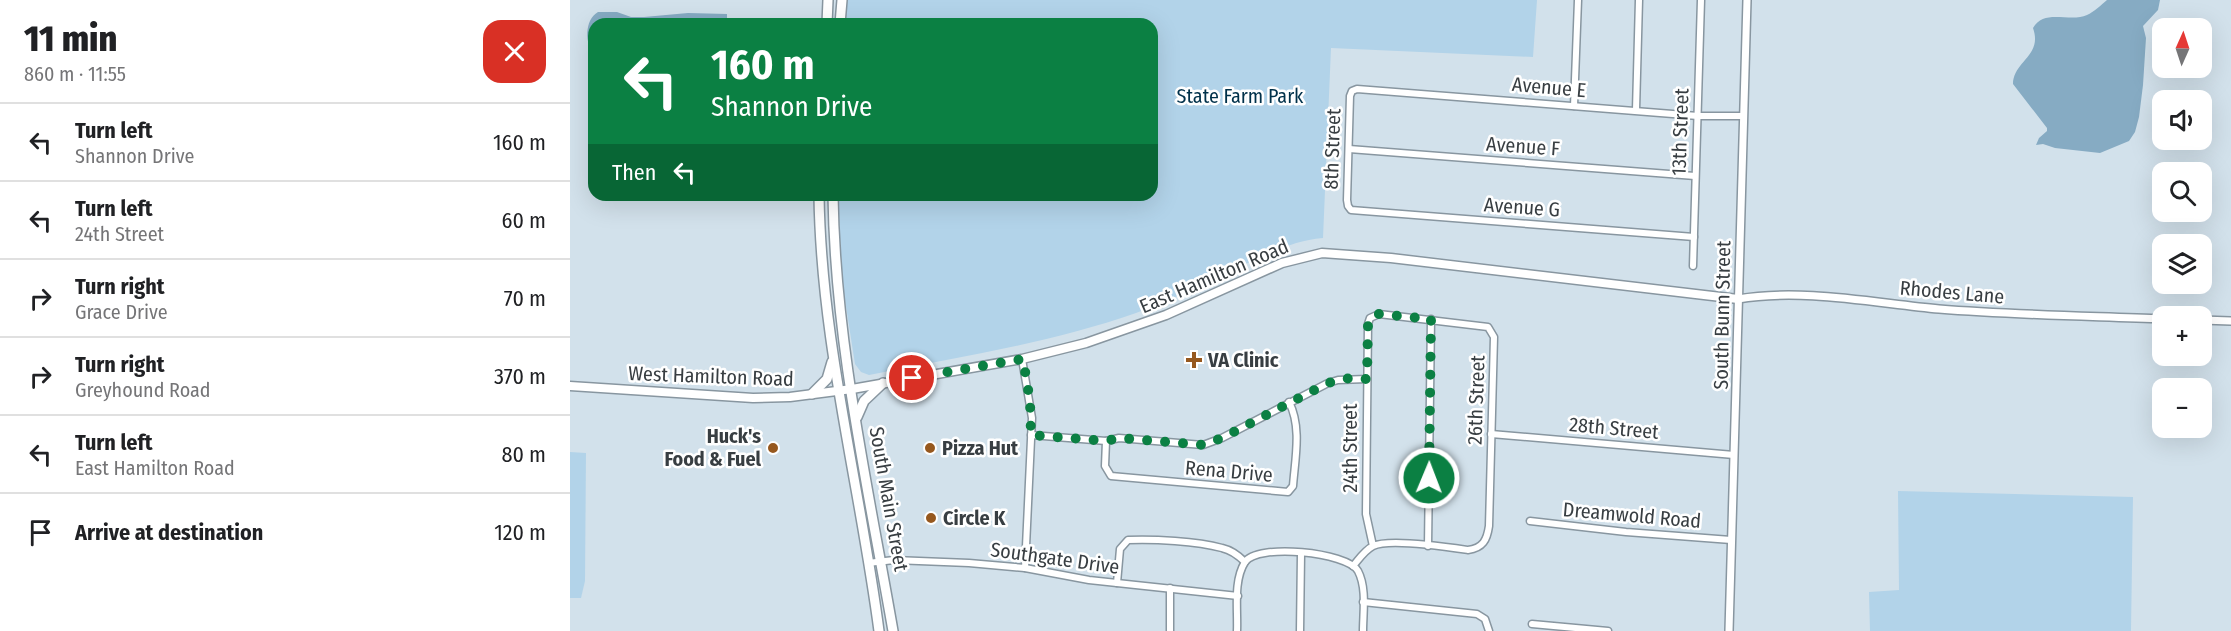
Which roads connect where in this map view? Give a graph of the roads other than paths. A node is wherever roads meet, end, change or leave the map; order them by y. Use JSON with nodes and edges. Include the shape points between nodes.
{"nodes":[{"id":1,"x":828,"y":0,"type":"edge"},
{"id":2,"x":842,"y":0,"type":"edge"},
{"id":3,"x":1578,"y":0,"type":"edge"},
{"id":4,"x":1639,"y":0,"type":"edge"},
{"id":5,"x":1701,"y":0,"type":"edge"},
{"id":6,"x":1747,"y":0,"type":"edge"},
{"id":7,"x":827,"y":18,"type":"edge"},
{"id":8,"x":840,"y":18,"type":"edge"},
{"id":9,"x":1353,"y":90,"type":"joint"},
{"id":10,"x":1575,"y":106,"type":"junction"},
{"id":11,"x":1636,"y":111,"type":"junction"},
{"id":12,"x":1698,"y":116,"type":"junction"},
{"id":13,"x":1743,"y":116,"type":"junction"},
{"id":14,"x":1349,"y":150,"type":"junction"},
{"id":15,"x":1695,"y":176,"type":"junction"},
{"id":16,"x":819,"y":201,"type":"edge"},
{"id":17,"x":833,"y":201,"type":"edge"},
{"id":18,"x":1349,"y":209,"type":"joint"},
{"id":19,"x":1694,"y":237,"type":"junction"},
{"id":20,"x":1693,"y":266,"type":"dead end"},
{"id":21,"x":1738,"y":299,"type":"junction"},
{"id":22,"x":1431,"y":319,"type":"junction"},
{"id":23,"x":2152,"y":319,"type":"edge"},
{"id":24,"x":2212,"y":320,"type":"edge"},
{"id":25,"x":2231,"y":321,"type":"edge"},
{"id":26,"x":833,"y":359,"type":"junction"},
{"id":27,"x":1023,"y":359,"type":"junction"},
{"id":28,"x":1367,"y":379,"type":"junction"},
{"id":29,"x":883,"y":383,"type":"junction"},
{"id":30,"x":570,"y":386,"type":"edge"},
{"id":31,"x":852,"y":389,"type":"junction"},
{"id":32,"x":838,"y":391,"type":"junction"},
{"id":33,"x":813,"y":394,"type":"junction"},
{"id":34,"x":1289,"y":402,"type":"junction"},
{"id":35,"x":857,"y":417,"type":"junction"},
{"id":36,"x":1491,"y":434,"type":"junction"},
{"id":37,"x":1031,"y":435,"type":"junction"},
{"id":38,"x":1106,"y":441,"type":"junction"},
{"id":39,"x":1734,"y":455,"type":"junction"},
{"id":40,"x":1530,"y":521,"type":"dead end"},
{"id":41,"x":1731,"y":540,"type":"junction"},
{"id":42,"x":1373,"y":546,"type":"junction"},
{"id":43,"x":1428,"y":546,"type":"junction"},
{"id":44,"x":1301,"y":554,"type":"junction"},
{"id":45,"x":881,"y":561,"type":"junction"},
{"id":46,"x":1245,"y":562,"type":"junction"},
{"id":47,"x":868,"y":564,"type":"junction"},
{"id":48,"x":1353,"y":566,"type":"junction"},
{"id":49,"x":1026,"y":568,"type":"junction"},
{"id":50,"x":1117,"y":583,"type":"junction"},
{"id":51,"x":1170,"y":588,"type":"junction"},
{"id":52,"x":1238,"y":596,"type":"junction"},
{"id":53,"x":1363,"y":602,"type":"junction"},
{"id":54,"x":1532,"y":624,"type":"dead end"},
{"id":55,"x":879,"y":631,"type":"edge"},
{"id":56,"x":893,"y":631,"type":"edge"},
{"id":57,"x":1170,"y":631,"type":"edge"},
{"id":58,"x":1238,"y":631,"type":"edge"},
{"id":59,"x":1300,"y":631,"type":"edge"},
{"id":60,"x":1363,"y":631,"type":"edge"},
{"id":61,"x":1490,"y":631,"type":"edge"},
{"id":62,"x":1608,"y":631,"type":"edge"},
{"id":63,"x":1729,"y":631,"type":"edge"}],
"edges":[{"from":1,"to":7,"type":"highway"},
{"from":2,"to":8,"type":"highway"},
{"from":3,"to":10,"type":"street"},
{"from":4,"to":11,"type":"street"},
{"from":5,"to":12,"type":"street","name":"13th Street"},
{"from":6,"to":13,"type":"street","name":"South Bunn Street"},
{"from":9,"to":10,"type":"street","name":"Avenue E"},
{"from":9,"to":14,"type":"street","name":"8th Street"},
{"from":10,"to":11,"type":"street","name":"Avenue E"},
{"from":11,"to":12,"type":"street","name":"Avenue E"},
{"from":12,"to":13,"type":"street","name":"Avenue E"},
{"from":12,"to":15,"type":"street","name":"13th Street"},
{"from":13,"to":21,"type":"street","name":"South Bunn Street"},
{"from":14,"to":15,"type":"street","name":"Avenue F"},
{"from":14,"to":18,"type":"street","name":"8th Street"},
{"from":15,"to":19,"type":"street","name":"13th Street"},
{"from":16,"to":26,"type":"highway","name":"South Main Street"},
{"from":17,"to":31,"type":"highway","name":"South Main Street","via":[[838,298]]},
{"from":18,"to":19,"type":"street","name":"Avenue G"},
{"from":19,"to":20,"type":"street","name":"13th Street"},
{"from":21,"to":23,"type":"street","name":"Rhodes Lane","via":[[1815,297],[1950,310]]},
{"from":21,"to":27,"type":"main road","name":"East Hamilton Road","via":[[1322,253],[1282,262],[1124,331]]},
{"from":21,"to":39,"type":"street","name":"South Bunn Street"},
{"from":22,"to":28,"type":"street","name":"24th Street","via":[[1373,316],[1368,324]]},
{"from":22,"to":36,"type":"street","name":"26th Street","via":[[1490,329],[1494,337]]},
{"from":22,"to":43,"type":"street"},
{"from":24,"to":25,"type":"street"},
{"from":26,"to":32,"type":"highway","name":"South Main Street"},
{"from":26,"to":33,"type":"highway","via":[[827,379]]},
{"from":27,"to":29,"type":"main road","name":"East Hamilton Road"},
{"from":27,"to":37,"type":"street"},
{"from":28,"to":34,"type":"street","via":[[1338,380]]},
{"from":28,"to":42,"type":"street","name":"24th Street","via":[[1366,514]]},
{"from":29,"to":31,"type":"main road","name":"East Hamilton Road"},
{"from":29,"to":35,"type":"highway","via":[[864,401]]},
{"from":30,"to":33,"type":"main road","name":"West Hamilton Road","via":[[738,398]]},
{"from":31,"to":32,"type":"main road","name":"West Hamilton Road"},
{"from":31,"to":35,"type":"highway","name":"South Main Street"},
{"from":32,"to":33,"type":"main road","name":"West Hamilton Road"},
{"from":32,"to":47,"type":"highway","name":"South Main Street"},
{"from":34,"to":38,"type":"street","via":[[1203,445],[1119,438]]},
{"from":34,"to":38,"type":"street","name":"Rena Drive","via":[[1296,428],[1293,486],[1288,492],[1111,476],[1105,465]]},
{"from":35,"to":45,"type":"highway","name":"South Main Street"},
{"from":36,"to":39,"type":"street","name":"28th Street"},
{"from":36,"to":43,"type":"street","name":"26th Street","via":[[1488,537],[1483,544],[1468,550]]},
{"from":37,"to":38,"type":"street"},
{"from":37,"to":49,"type":"street"},
{"from":39,"to":41,"type":"street","name":"South Bunn Street"},
{"from":40,"to":41,"type":"street","name":"Dreamwold Road"},
{"from":41,"to":63,"type":"street","name":"South Bunn Street"},
{"from":42,"to":43,"type":"street"},
{"from":42,"to":48,"type":"street"},
{"from":44,"to":46,"type":"street","via":[[1264,552]]},
{"from":44,"to":48,"type":"street","via":[[1342,559]]},
{"from":44,"to":59,"type":"street"},
{"from":45,"to":47,"type":"street","name":"Southgate Drive"},
{"from":45,"to":49,"type":"street","name":"Southgate Drive"},
{"from":45,"to":56,"type":"highway","name":"South Main Street"},
{"from":46,"to":50,"type":"street","via":[[1223,548],[1128,540],[1120,549]]},
{"from":46,"to":52,"type":"street"},
{"from":47,"to":55,"type":"highway","name":"South Main Street"},
{"from":48,"to":53,"type":"street","via":[[1361,582]]},
{"from":49,"to":50,"type":"street","name":"Southgate Drive"},
{"from":50,"to":51,"type":"street","name":"Southgate Drive"},
{"from":51,"to":52,"type":"street","name":"Southgate Drive"},
{"from":51,"to":57,"type":"street"},
{"from":52,"to":58,"type":"street"},
{"from":53,"to":60,"type":"street"},
{"from":53,"to":61,"type":"street","via":[[1477,614],[1485,619]]},
{"from":54,"to":62,"type":"street"}]}
